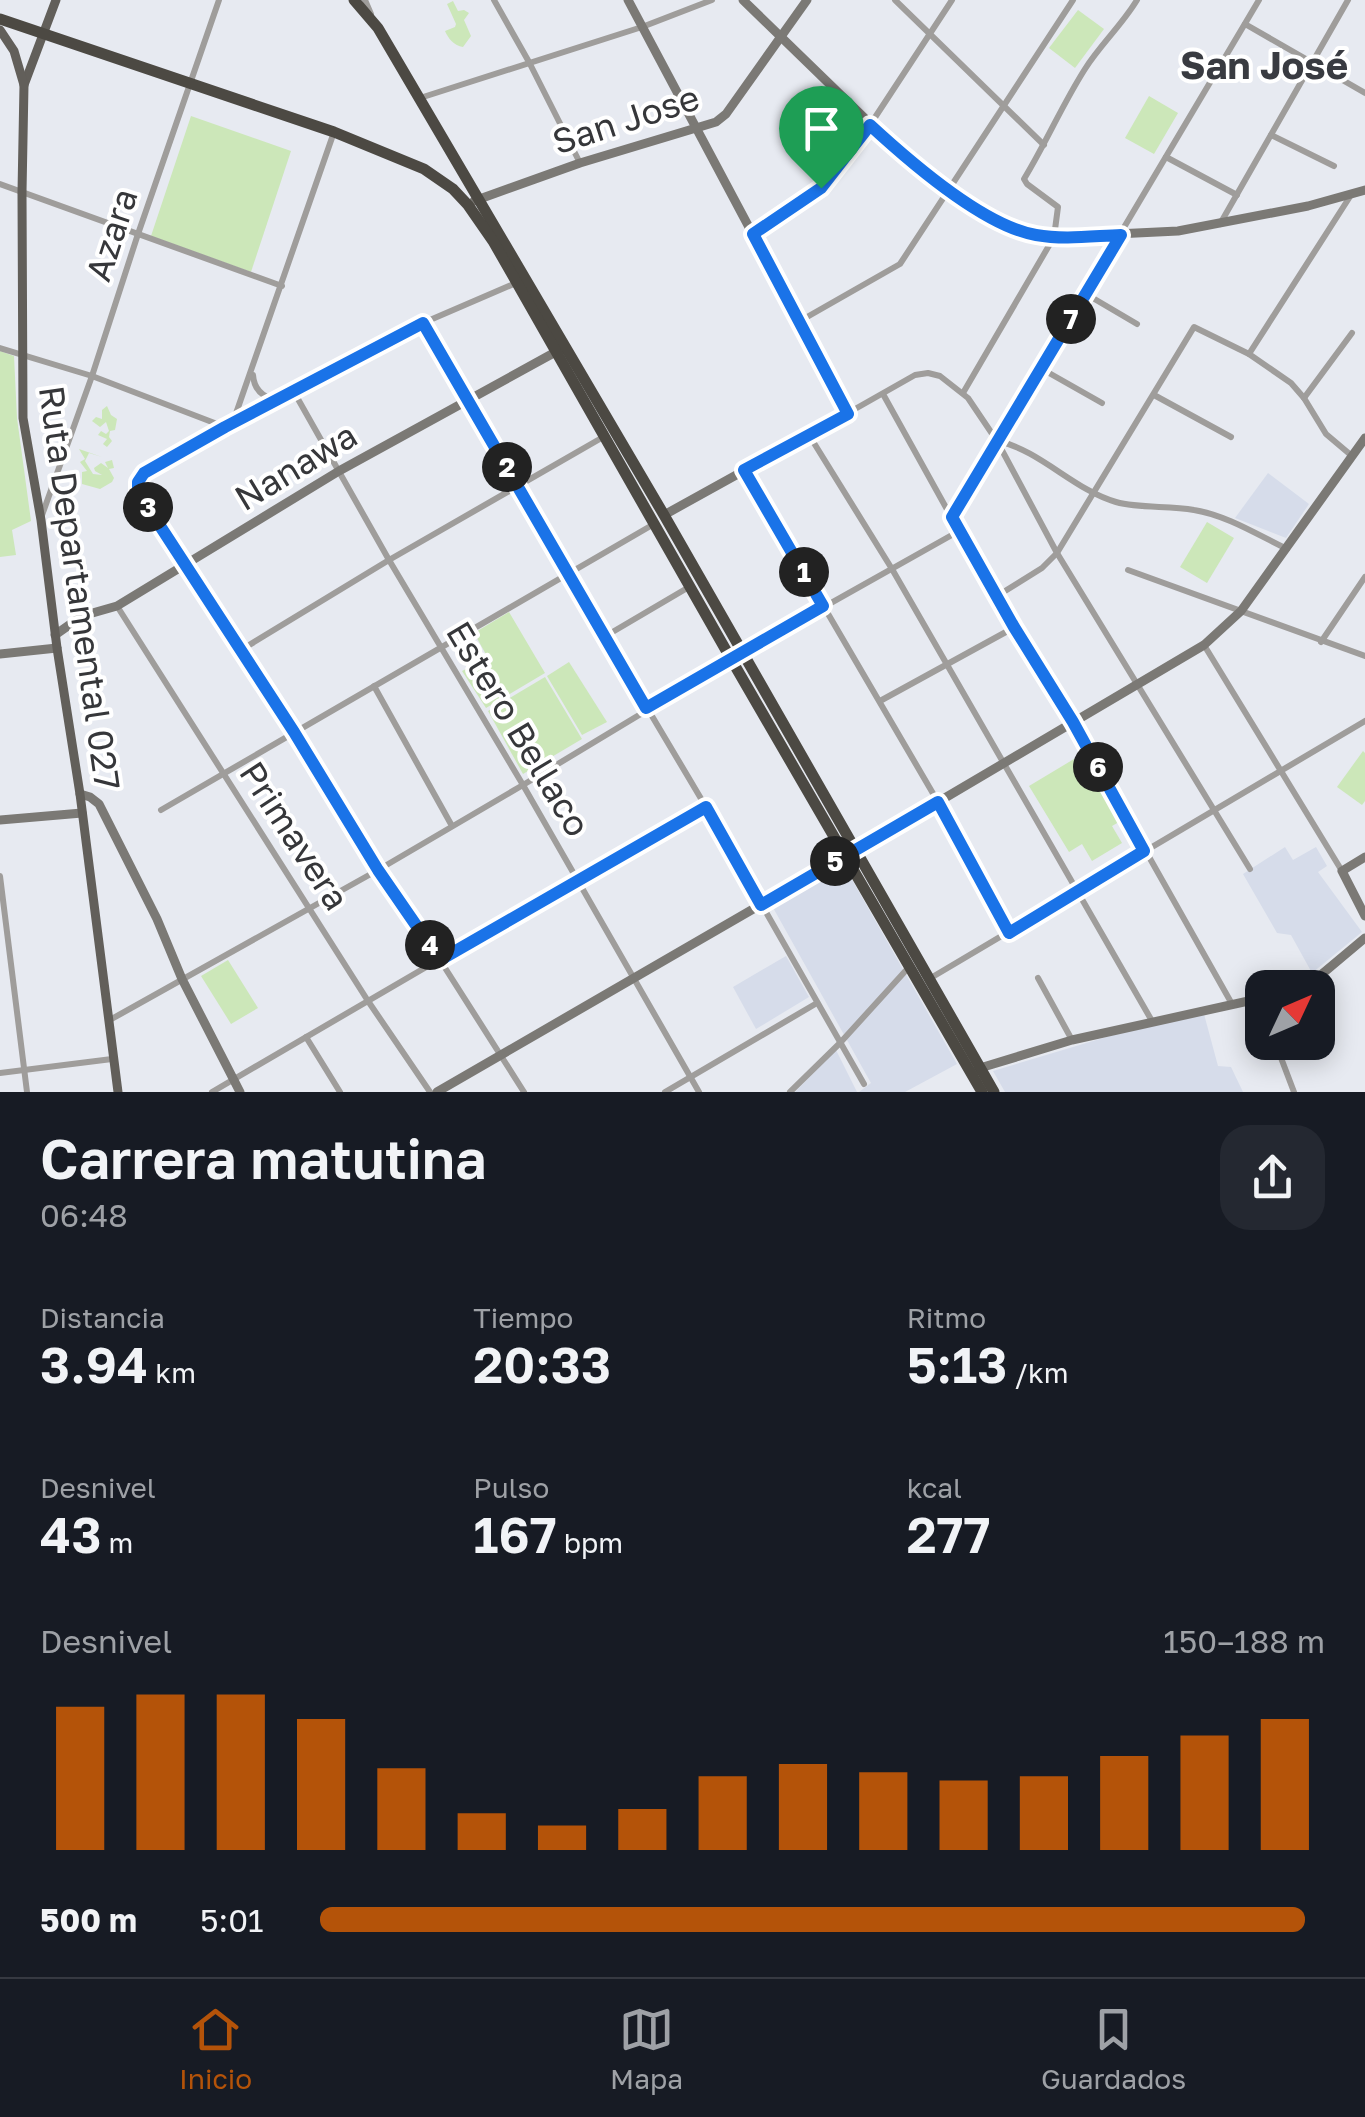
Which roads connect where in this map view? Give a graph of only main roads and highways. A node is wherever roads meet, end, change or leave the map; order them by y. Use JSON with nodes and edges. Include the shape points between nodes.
{"nodes":[{"id":1,"x":56,"y":0,"type":"edge"},
{"id":2,"x":354,"y":0,"type":"edge"},
{"id":3,"x":0,"y":19,"type":"edge"},
{"id":4,"x":0,"y":30,"type":"edge"},
{"id":5,"x":44,"y":33,"type":"junction"},
{"id":6,"x":24,"y":85,"type":"junction"},
{"id":7,"x":460,"y":168,"type":"junction"},
{"id":8,"x":447,"y":184,"type":"junction"},
{"id":9,"x":473,"y":202,"type":"junction"},
{"id":10,"x":561,"y":349,"type":"junction"},
{"id":11,"x":659,"y":520,"type":"junction"},
{"id":12,"x":737,"y":656,"type":"junction"},
{"id":13,"x":850,"y":852,"type":"junction"},
{"id":14,"x":976,"y":1071,"type":"junction"},
{"id":15,"x":118,"y":1092,"type":"edge"},
{"id":16,"x":982,"y":1092,"type":"edge"},
{"id":17,"x":994,"y":1092,"type":"edge"}],
"edges":[{"from":1,"to":5,"type":"main road","name":"Ruta Departamental 027"},
{"from":2,"to":7,"type":"highway","via":[[378,28]]},
{"from":3,"to":5,"type":"highway"},
{"from":4,"to":6,"type":"main road"},
{"from":5,"to":6,"type":"main road","name":"Ruta Departamental 027"},
{"from":5,"to":8,"type":"highway","via":[[334,132]]},
{"from":6,"to":15,"type":"main road","name":"Ruta Departamental 027","via":[[23,418]]},
{"from":7,"to":8,"type":"highway"},
{"from":7,"to":9,"type":"highway"},
{"from":8,"to":9,"type":"highway"},
{"from":9,"to":10,"type":"highway"},
{"from":9,"to":10,"type":"highway"},
{"from":10,"to":11,"type":"highway"},
{"from":10,"to":11,"type":"highway","via":[[604,436]]},
{"from":11,"to":12,"type":"highway"},
{"from":11,"to":12,"type":"highway","via":[[690,586]]},
{"from":12,"to":13,"type":"highway"},
{"from":13,"to":14,"type":"highway"},
{"from":13,"to":14,"type":"highway","via":[[930,980]]},
{"from":14,"to":16,"type":"highway"},
{"from":14,"to":17,"type":"highway"}]}
